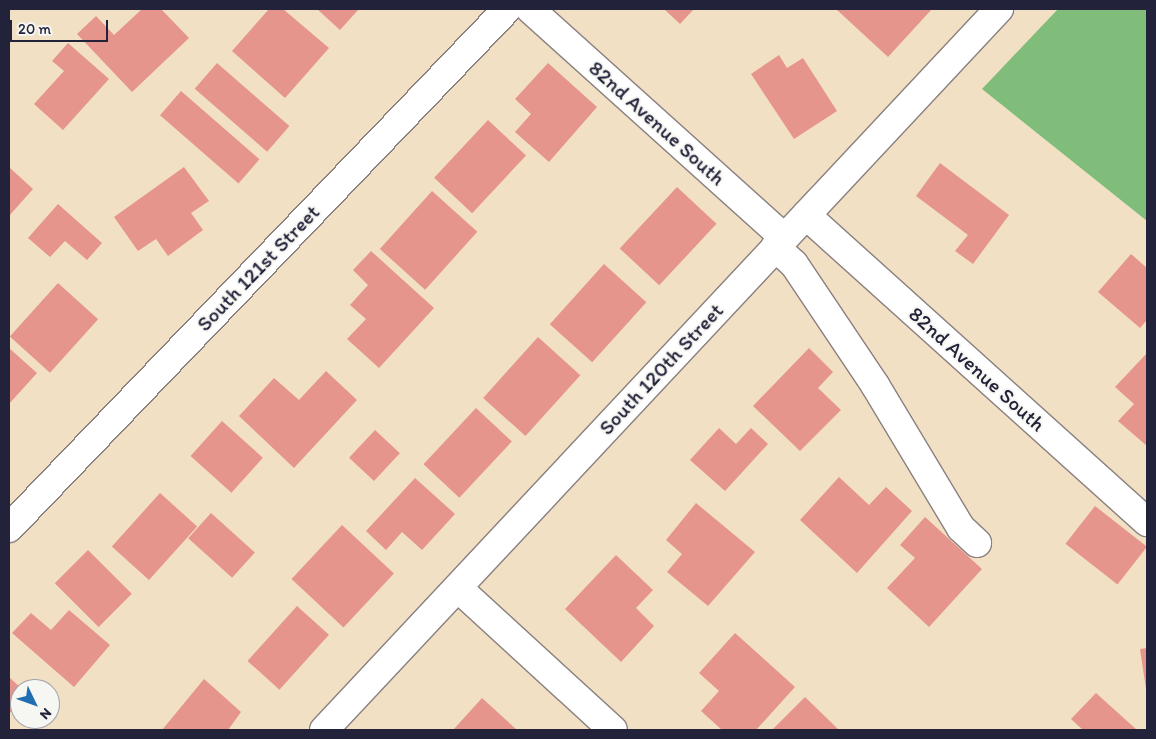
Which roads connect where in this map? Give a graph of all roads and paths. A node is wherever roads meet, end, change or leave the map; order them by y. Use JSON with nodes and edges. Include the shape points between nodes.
{"nodes":[{"id":1,"x":507,"y":9,"type":"edge"},
{"id":2,"x":530,"y":9,"type":"edge"},
{"id":3,"x":999,"y":9,"type":"edge"},
{"id":4,"x":806,"y":215,"type":"junction"},
{"id":5,"x":779,"y":242,"type":"junction"},
{"id":6,"x":1147,"y":522,"type":"edge"},
{"id":7,"x":9,"y":528,"type":"edge"},
{"id":8,"x":977,"y":543,"type":"dead end"},
{"id":9,"x":458,"y":588,"type":"junction"},
{"id":10,"x":324,"y":730,"type":"edge"},
{"id":11,"x":613,"y":730,"type":"edge"}],
"edges":[{"from":1,"to":7,"type":"street","name":"South 121st Street"},
{"from":2,"to":5,"type":"street","name":"82nd Avenue South"},
{"from":3,"to":4,"type":"street","name":"South 120th Street"},
{"from":4,"to":5,"type":"street","name":"South 120th Street"},
{"from":4,"to":6,"type":"street","name":"82nd Avenue South"},
{"from":5,"to":8,"type":"street","name":"82nd Avenue South","via":[[875,384],[961,528]]},
{"from":5,"to":9,"type":"street","name":"South 120th Street"},
{"from":9,"to":10,"type":"street","name":"South 120th Street"},
{"from":9,"to":11,"type":"street"}]}
